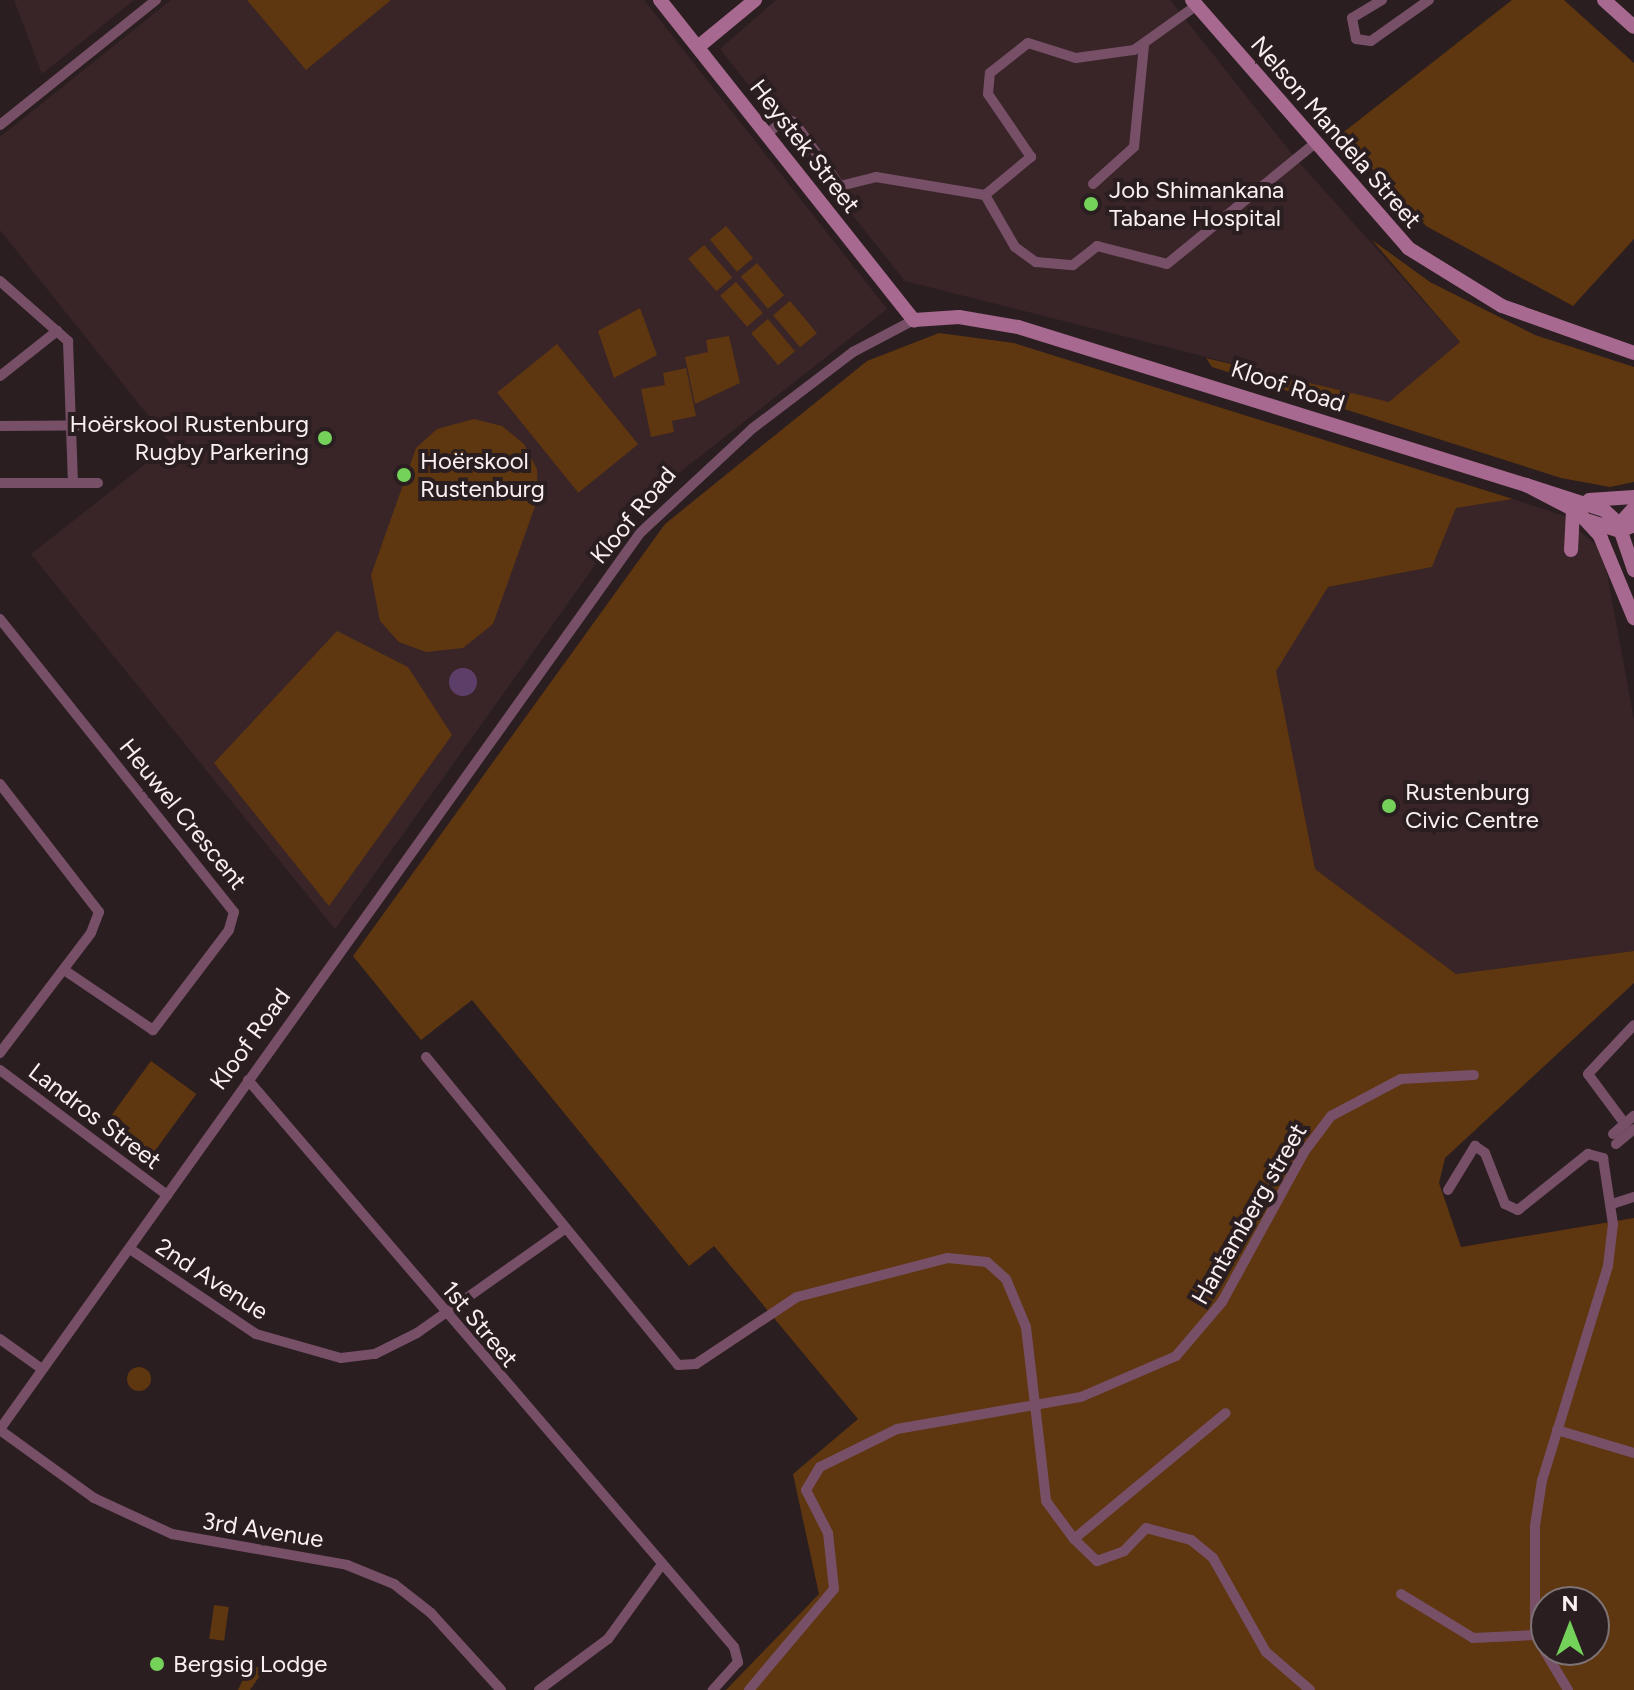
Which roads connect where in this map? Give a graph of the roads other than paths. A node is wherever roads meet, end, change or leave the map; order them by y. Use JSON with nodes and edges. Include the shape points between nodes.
{"nodes":[{"id":1,"x":156,"y":0,"type":"edge"},
{"id":2,"x":660,"y":0,"type":"edge"},
{"id":3,"x":755,"y":0,"type":"edge"},
{"id":4,"x":1382,"y":0,"type":"edge"},
{"id":5,"x":1429,"y":0,"type":"edge"},
{"id":6,"x":1604,"y":0,"type":"edge"},
{"id":7,"x":1195,"y":3,"type":"edge"},
{"id":8,"x":1634,"y":27,"type":"edge"},
{"id":9,"x":1144,"y":45,"type":"junction"},
{"id":10,"x":698,"y":47,"type":"junction"},
{"id":11,"x":0,"y":125,"type":"edge"},
{"id":12,"x":767,"y":134,"type":"junction"},
{"id":13,"x":1314,"y":144,"type":"junction"},
{"id":14,"x":1093,"y":184,"type":"dead end"},
{"id":15,"x":985,"y":195,"type":"junction"},
{"id":16,"x":0,"y":281,"type":"edge"},
{"id":17,"x":914,"y":320,"type":"junction"},
{"id":18,"x":57,"y":331,"type":"junction"},
{"id":19,"x":1634,"y":353,"type":"edge"},
{"id":20,"x":0,"y":376,"type":"edge"},
{"id":21,"x":137,"y":425,"type":"dead end"},
{"id":22,"x":0,"y":426,"type":"edge"},
{"id":23,"x":72,"y":426,"type":"junction"},
{"id":24,"x":73,"y":482,"type":"junction"},
{"id":25,"x":0,"y":483,"type":"edge"},
{"id":26,"x":98,"y":483,"type":"dead end"},
{"id":27,"x":1526,"y":485,"type":"junction"},
{"id":28,"x":1634,"y":497,"type":"edge"},
{"id":29,"x":1584,"y":499,"type":"junction"},
{"id":30,"x":1634,"y":508,"type":"edge"},
{"id":31,"x":1573,"y":510,"type":"junction"},
{"id":32,"x":1588,"y":521,"type":"junction"},
{"id":33,"x":1622,"y":527,"type":"edge"},
{"id":34,"x":1609,"y":547,"type":"junction"},
{"id":35,"x":1571,"y":550,"type":"dead end"},
{"id":36,"x":1634,"y":570,"type":"edge"},
{"id":37,"x":1634,"y":618,"type":"edge"},
{"id":38,"x":0,"y":619,"type":"edge"},
{"id":39,"x":0,"y":784,"type":"edge"},
{"id":40,"x":64,"y":970,"type":"junction"},
{"id":41,"x":1634,"y":1025,"type":"edge"},
{"id":42,"x":0,"y":1053,"type":"edge"},
{"id":43,"x":426,"y":1057,"type":"dead end"},
{"id":44,"x":0,"y":1070,"type":"edge"},
{"id":45,"x":1474,"y":1075,"type":"dead end"},
{"id":46,"x":248,"y":1080,"type":"junction"},
{"id":47,"x":1634,"y":1116,"type":"edge"},
{"id":48,"x":1629,"y":1126,"type":"edge"},
{"id":49,"x":1614,"y":1139,"type":"dead end"},
{"id":50,"x":1448,"y":1190,"type":"dead end"},
{"id":51,"x":167,"y":1195,"type":"junction"},
{"id":52,"x":1634,"y":1197,"type":"edge"},
{"id":53,"x":1612,"y":1204,"type":"junction"},
{"id":54,"x":566,"y":1228,"type":"junction"},
{"id":55,"x":130,"y":1249,"type":"junction"},
{"id":56,"x":447,"y":1315,"type":"junction"},
{"id":57,"x":0,"y":1339,"type":"edge"},
{"id":58,"x":42,"y":1369,"type":"junction"},
{"id":59,"x":1036,"y":1408,"type":"junction"},
{"id":60,"x":1226,"y":1413,"type":"dead end"},
{"id":61,"x":0,"y":1430,"type":"edge"},
{"id":62,"x":1557,"y":1430,"type":"junction"},
{"id":63,"x":1634,"y":1453,"type":"edge"},
{"id":64,"x":1074,"y":1539,"type":"junction"},
{"id":65,"x":660,"y":1567,"type":"junction"},
{"id":66,"x":1535,"y":1586,"type":"edge"},
{"id":67,"x":1401,"y":1594,"type":"dead end"},
{"id":68,"x":1530,"y":1635,"type":"edge"},
{"id":69,"x":1554,"y":1666,"type":"edge"},
{"id":70,"x":501,"y":1690,"type":"edge"},
{"id":71,"x":539,"y":1690,"type":"edge"},
{"id":72,"x":713,"y":1690,"type":"edge"},
{"id":73,"x":749,"y":1690,"type":"edge"},
{"id":74,"x":1310,"y":1690,"type":"edge"},
{"id":75,"x":1568,"y":1690,"type":"edge"}],
"edges":[{"from":1,"to":11,"type":"street"},
{"from":2,"to":10,"type":"street","name":"Heystek Street"},
{"from":3,"to":10,"type":"street"},
{"from":4,"to":5,"type":"street","via":[[1352,18],[1356,39],[1371,41]]},
{"from":6,"to":8,"type":"street"},
{"from":7,"to":9,"type":"street"},
{"from":7,"to":13,"type":"street","name":"Nelson Mandela Street"},
{"from":9,"to":14,"type":"street","via":[[1134,147]]},
{"from":9,"to":15,"type":"street","via":[[1090,59],[1028,43],[990,73],[988,94],[1031,157]]},
{"from":10,"to":12,"type":"street","name":"Heystek Street"},
{"from":12,"to":15,"type":"street","via":[[785,119],[794,122],[840,186],[876,177]]},
{"from":12,"to":17,"type":"street","name":"Heystek Street"},
{"from":13,"to":15,"type":"street","via":[[1167,264],[1097,246],[1073,265],[1036,262],[1019,253]]},
{"from":13,"to":19,"type":"street","name":"Nelson Mandela Street","via":[[1385,227],[1436,268],[1551,327]]},
{"from":16,"to":18,"type":"street"},
{"from":17,"to":27,"type":"street","name":"Kloof Road","via":[[959,317],[1018,327]]},
{"from":17,"to":46,"type":"street","name":"Kloof Road","via":[[833,366],[665,504]]},
{"from":18,"to":20,"type":"street"},
{"from":18,"to":23,"type":"street","via":[[70,346]]},
{"from":21,"to":23,"type":"street"},
{"from":22,"to":23,"type":"street"},
{"from":23,"to":24,"type":"street"},
{"from":24,"to":25,"type":"street"},
{"from":24,"to":26,"type":"street"},
{"from":27,"to":29,"type":"street"},
{"from":27,"to":31,"type":"street","name":"Kloof Road"},
{"from":28,"to":29,"type":"street"},
{"from":29,"to":33,"type":"street"},
{"from":30,"to":33,"type":"street"},
{"from":31,"to":32,"type":"street","name":"Kloof Road"},
{"from":31,"to":35,"type":"street","via":[[1577,531]]},
{"from":32,"to":33,"type":"street"},
{"from":32,"to":34,"type":"street","name":"Kloof Road"},
{"from":33,"to":34,"type":"street"},
{"from":33,"to":36,"type":"street"},
{"from":34,"to":37,"type":"street","name":"Kloof Road"},
{"from":38,"to":40,"type":"street","name":"Heuwel Crescent","via":[[234,912],[229,930],[153,1030]]},
{"from":39,"to":40,"type":"street","via":[[97,905],[96,925]]},
{"from":40,"to":42,"type":"street"},
{"from":41,"to":48,"type":"street","via":[[1588,1074]]},
{"from":43,"to":54,"type":"street"},
{"from":44,"to":51,"type":"street","name":"Landros Street"},
{"from":45,"to":59,"type":"street","name":"Hantamberg street","via":[[1401,1079],[1331,1116],[1304,1152],[1222,1302],[1188,1345],[1125,1382]]},
{"from":46,"to":51,"type":"street","name":"Kloof Road"},
{"from":46,"to":56,"type":"street","name":"1st Street"},
{"from":47,"to":48,"type":"street"},
{"from":48,"to":49,"type":"street"},
{"from":50,"to":53,"type":"street","via":[[1475,1146],[1485,1153],[1505,1204],[1524,1209],[1597,1152]]},
{"from":51,"to":55,"type":"street","name":"Kloof Road"},
{"from":52,"to":53,"type":"street"},
{"from":53,"to":62,"type":"street","via":[[1608,1266]]},
{"from":54,"to":56,"type":"street","name":"2nd Avenue"},
{"from":54,"to":59,"type":"street","via":[[684,1367],[797,1297],[948,1258],[987,1262],[1006,1279],[1024,1319]]},
{"from":55,"to":56,"type":"street","name":"2nd Avenue","via":[[256,1334],[325,1356],[375,1354]]},
{"from":55,"to":58,"type":"street","name":"Kloof Road"},
{"from":56,"to":65,"type":"street","name":"1st Street"},
{"from":57,"to":58,"type":"street"},
{"from":58,"to":61,"type":"street","name":"Kloof Road"},
{"from":59,"to":64,"type":"street","via":[[1046,1501]]},
{"from":59,"to":73,"type":"street","name":"Hantamberg street","via":[[928,1420],[842,1453],[807,1481],[828,1533],[836,1576],[830,1597]]},
{"from":60,"to":64,"type":"street"},
{"from":61,"to":70,"type":"street","name":"3rd Avenue","via":[[94,1498],[172,1534],[334,1562],[394,1584],[431,1613]]},
{"from":62,"to":63,"type":"street"},
{"from":62,"to":66,"type":"street","via":[[1535,1526]]},
{"from":64,"to":74,"type":"street","via":[[1097,1561],[1124,1551],[1146,1528],[1191,1540],[1213,1558],[1276,1665]]},
{"from":65,"to":71,"type":"street","via":[[608,1639]]},
{"from":65,"to":72,"type":"street","name":"1st Street","via":[[737,1651],[738,1662]]},
{"from":67,"to":68,"type":"street","via":[[1473,1638]]},
{"from":69,"to":75,"type":"street"}]}
